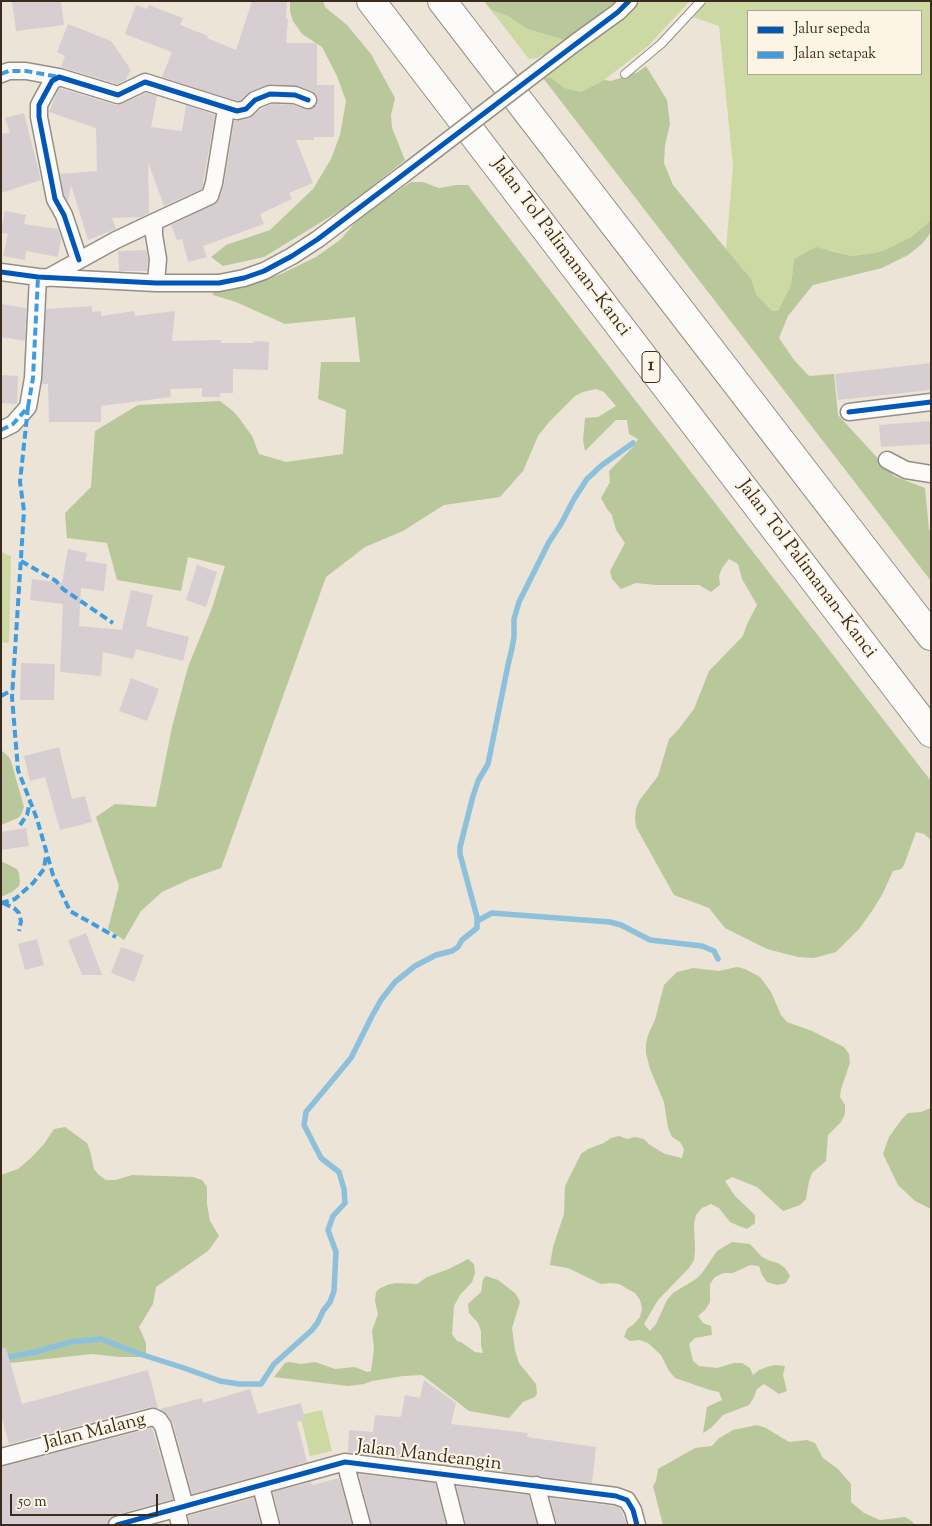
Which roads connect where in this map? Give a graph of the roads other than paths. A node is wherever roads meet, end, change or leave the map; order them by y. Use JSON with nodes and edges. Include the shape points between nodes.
{"nodes":[{"id":1,"x":371,"y":1,"type":"edge"},
{"id":2,"x":442,"y":1,"type":"edge"},
{"id":3,"x":629,"y":1,"type":"edge"},
{"id":4,"x":701,"y":1,"type":"edge"},
{"id":5,"x":1,"y":74,"type":"edge"},
{"id":6,"x":625,"y":74,"type":"dead end"},
{"id":7,"x":59,"y":77,"type":"junction"},
{"id":8,"x":308,"y":100,"type":"dead end"},
{"id":9,"x":226,"y":109,"type":"junction"},
{"id":10,"x":154,"y":222,"type":"junction"},
{"id":11,"x":79,"y":260,"type":"junction"},
{"id":12,"x":1,"y":272,"type":"edge"},
{"id":13,"x":42,"y":278,"type":"junction"},
{"id":14,"x":156,"y":283,"type":"junction"},
{"id":15,"x":931,"y":402,"type":"edge"},
{"id":16,"x":848,"y":412,"type":"dead end"},
{"id":17,"x":1,"y":430,"type":"edge"},
{"id":18,"x":887,"y":460,"type":"dead end"},
{"id":19,"x":931,"y":474,"type":"edge"},
{"id":20,"x":931,"y":636,"type":"edge"},
{"id":21,"x":931,"y":733,"type":"edge"},
{"id":22,"x":1,"y":1457,"type":"edge"},
{"id":23,"x":345,"y":1462,"type":"junction"},
{"id":24,"x":443,"y":1474,"type":"junction"},
{"id":25,"x":536,"y":1485,"type":"junction"},
{"id":26,"x":261,"y":1486,"type":"junction"},
{"id":27,"x":180,"y":1507,"type":"junction"},
{"id":28,"x":117,"y":1525,"type":"edge"},
{"id":29,"x":180,"y":1525,"type":"edge"},
{"id":30,"x":271,"y":1525,"type":"edge"},
{"id":31,"x":362,"y":1525,"type":"edge"},
{"id":32,"x":456,"y":1525,"type":"edge"},
{"id":33,"x":546,"y":1525,"type":"edge"},
{"id":34,"x":637,"y":1525,"type":"edge"}],
"edges":[{"from":1,"to":21,"type":"highway","name":"Jalan Tol Palimanan–Kanci","number":"1"},
{"from":2,"to":20,"type":"highway"},
{"from":3,"to":14,"type":"street","bridge":true,"via":[[292,256],[264,271],[219,283]]},
{"from":4,"to":6,"type":"lane","via":[[661,44]]},
{"from":5,"to":7,"type":"street","via":[[26,71]]},
{"from":7,"to":9,"type":"street","via":[[118,95],[144,82]]},
{"from":7,"to":11,"type":"street","via":[[52,81],[39,105],[39,117],[55,199],[64,215]]},
{"from":8,"to":9,"type":"street","via":[[295,95],[270,94],[255,100],[246,109]]},
{"from":9,"to":10,"type":"street","via":[[210,196]]},
{"from":10,"to":11,"type":"street"},
{"from":10,"to":14,"type":"street","via":[[158,259]]},
{"from":11,"to":13,"type":"street"},
{"from":12,"to":13,"type":"street"},
{"from":13,"to":14,"type":"street"},
{"from":13,"to":17,"type":"street","via":[[28,408],[13,424]]},
{"from":15,"to":16,"type":"street"},
{"from":18,"to":19,"type":"street","via":[[906,470]]},
{"from":22,"to":27,"type":"street","name":"Jalan Malang","via":[[153,1418],[163,1426]]},
{"from":23,"to":24,"type":"street","name":"Jalan Mandeangin"},
{"from":23,"to":26,"type":"street","name":"Jalan Mandeangin"},
{"from":23,"to":31,"type":"street"},
{"from":24,"to":25,"type":"street","name":"Jalan Mandeangin"},
{"from":24,"to":32,"type":"street"},
{"from":25,"to":33,"type":"street"},
{"from":25,"to":34,"type":"street","name":"Jalan Mandeangin","via":[[627,1500]]},
{"from":26,"to":27,"type":"street","name":"Jalan Mandeangin"},
{"from":26,"to":30,"type":"street"},
{"from":27,"to":28,"type":"street","name":"Jalan Mandeangin"},
{"from":27,"to":29,"type":"street"}]}
